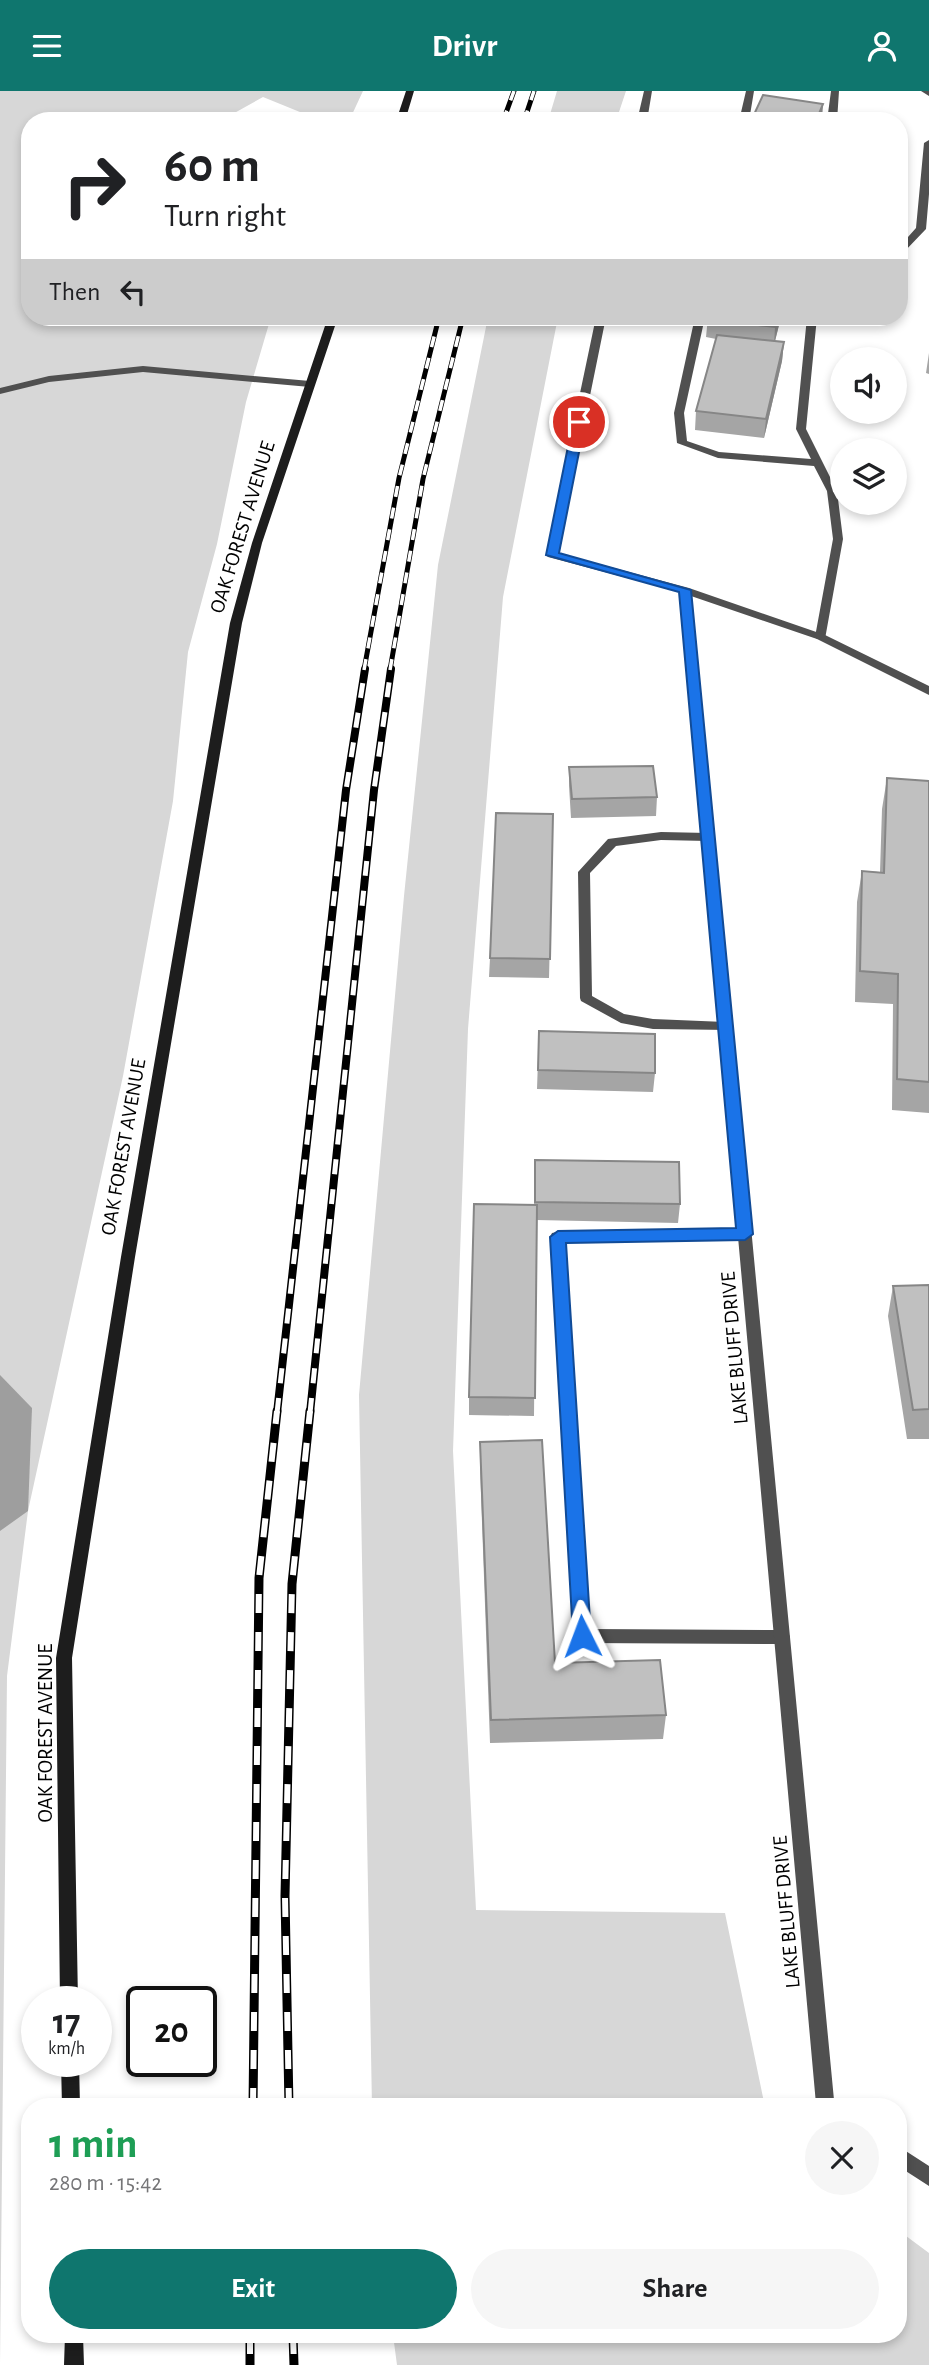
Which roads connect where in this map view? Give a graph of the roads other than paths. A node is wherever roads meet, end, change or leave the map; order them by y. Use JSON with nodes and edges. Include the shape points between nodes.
{"nodes":[{"id":1,"x":410,"y":91,"type":"edge"},
{"id":2,"x":649,"y":91,"type":"edge"},
{"id":3,"x":750,"y":91,"type":"edge"},
{"id":4,"x":835,"y":91,"type":"edge"},
{"id":5,"x":403,"y":112,"type":"edge"},
{"id":6,"x":644,"y":112,"type":"edge"},
{"id":7,"x":746,"y":112,"type":"edge"},
{"id":8,"x":833,"y":112,"type":"edge"},
{"id":9,"x":929,"y":143,"type":"edge"},
{"id":10,"x":908,"y":243,"type":"edge"},
{"id":11,"x":330,"y":326,"type":"edge"},
{"id":12,"x":599,"y":326,"type":"edge"},
{"id":13,"x":699,"y":326,"type":"edge"},
{"id":14,"x":811,"y":326,"type":"edge"},
{"id":15,"x":310,"y":384,"type":"junction"},
{"id":16,"x":0,"y":391,"type":"edge"},
{"id":17,"x":818,"y":463,"type":"junction"},
{"id":18,"x":685,"y":590,"type":"junction"},
{"id":19,"x":821,"y":637,"type":"junction"},
{"id":20,"x":929,"y":691,"type":"edge"},
{"id":21,"x":708,"y":837,"type":"junction"},
{"id":22,"x":725,"y":1027,"type":"junction"},
{"id":23,"x":745,"y":1234,"type":"junction"},
{"id":24,"x":782,"y":1637,"type":"junction"},
{"id":25,"x":69,"y":1986,"type":"edge"},
{"id":26,"x":70,"y":2077,"type":"edge"},
{"id":27,"x":71,"y":2098,"type":"edge"},
{"id":28,"x":826,"y":2098,"type":"edge"},
{"id":29,"x":907,"y":2161,"type":"edge"},
{"id":30,"x":929,"y":2177,"type":"edge"},
{"id":31,"x":74,"y":2343,"type":"edge"},
{"id":32,"x":74,"y":2365,"type":"edge"}],
"edges":[{"from":1,"to":5,"type":"street"},
{"from":2,"to":6,"type":"street"},
{"from":3,"to":7,"type":"street"},
{"from":4,"to":8,"type":"street"},
{"from":9,"to":10,"type":"street","via":[[921,229]]},
{"from":11,"to":15,"type":"street","name":"OAK FOREST AVENUE"},
{"from":12,"to":18,"type":"street","via":[[552,555]]},
{"from":13,"to":17,"type":"street","via":[[679,413],[682,443],[718,455]]},
{"from":14,"to":17,"type":"street","via":[[801,429]]},
{"from":15,"to":16,"type":"street","via":[[143,369],[50,379]]},
{"from":15,"to":25,"type":"street","name":"OAK FOREST AVENUE","via":[[257,543],[236,623],[64,1658]]},
{"from":17,"to":19,"type":"street","via":[[832,491],[838,538]]},
{"from":18,"to":19,"type":"street"},
{"from":18,"to":21,"type":"street","name":"LAKE BLUFF DRIVE"},
{"from":19,"to":20,"type":"street"},
{"from":21,"to":22,"type":"street","name":"LAKE BLUFF DRIVE"},
{"from":21,"to":22,"type":"street","via":[[612,842],[584,872],[586,998],[621,1018]]},
{"from":22,"to":23,"type":"street","name":"LAKE BLUFF DRIVE"},
{"from":23,"to":24,"type":"street","name":"LAKE BLUFF DRIVE"},
{"from":23,"to":24,"type":"street","via":[[558,1237],[582,1636]]},
{"from":24,"to":28,"type":"street","name":"LAKE BLUFF DRIVE"},
{"from":26,"to":27,"type":"street"},
{"from":29,"to":30,"type":"street"},
{"from":31,"to":32,"type":"street"}]}
